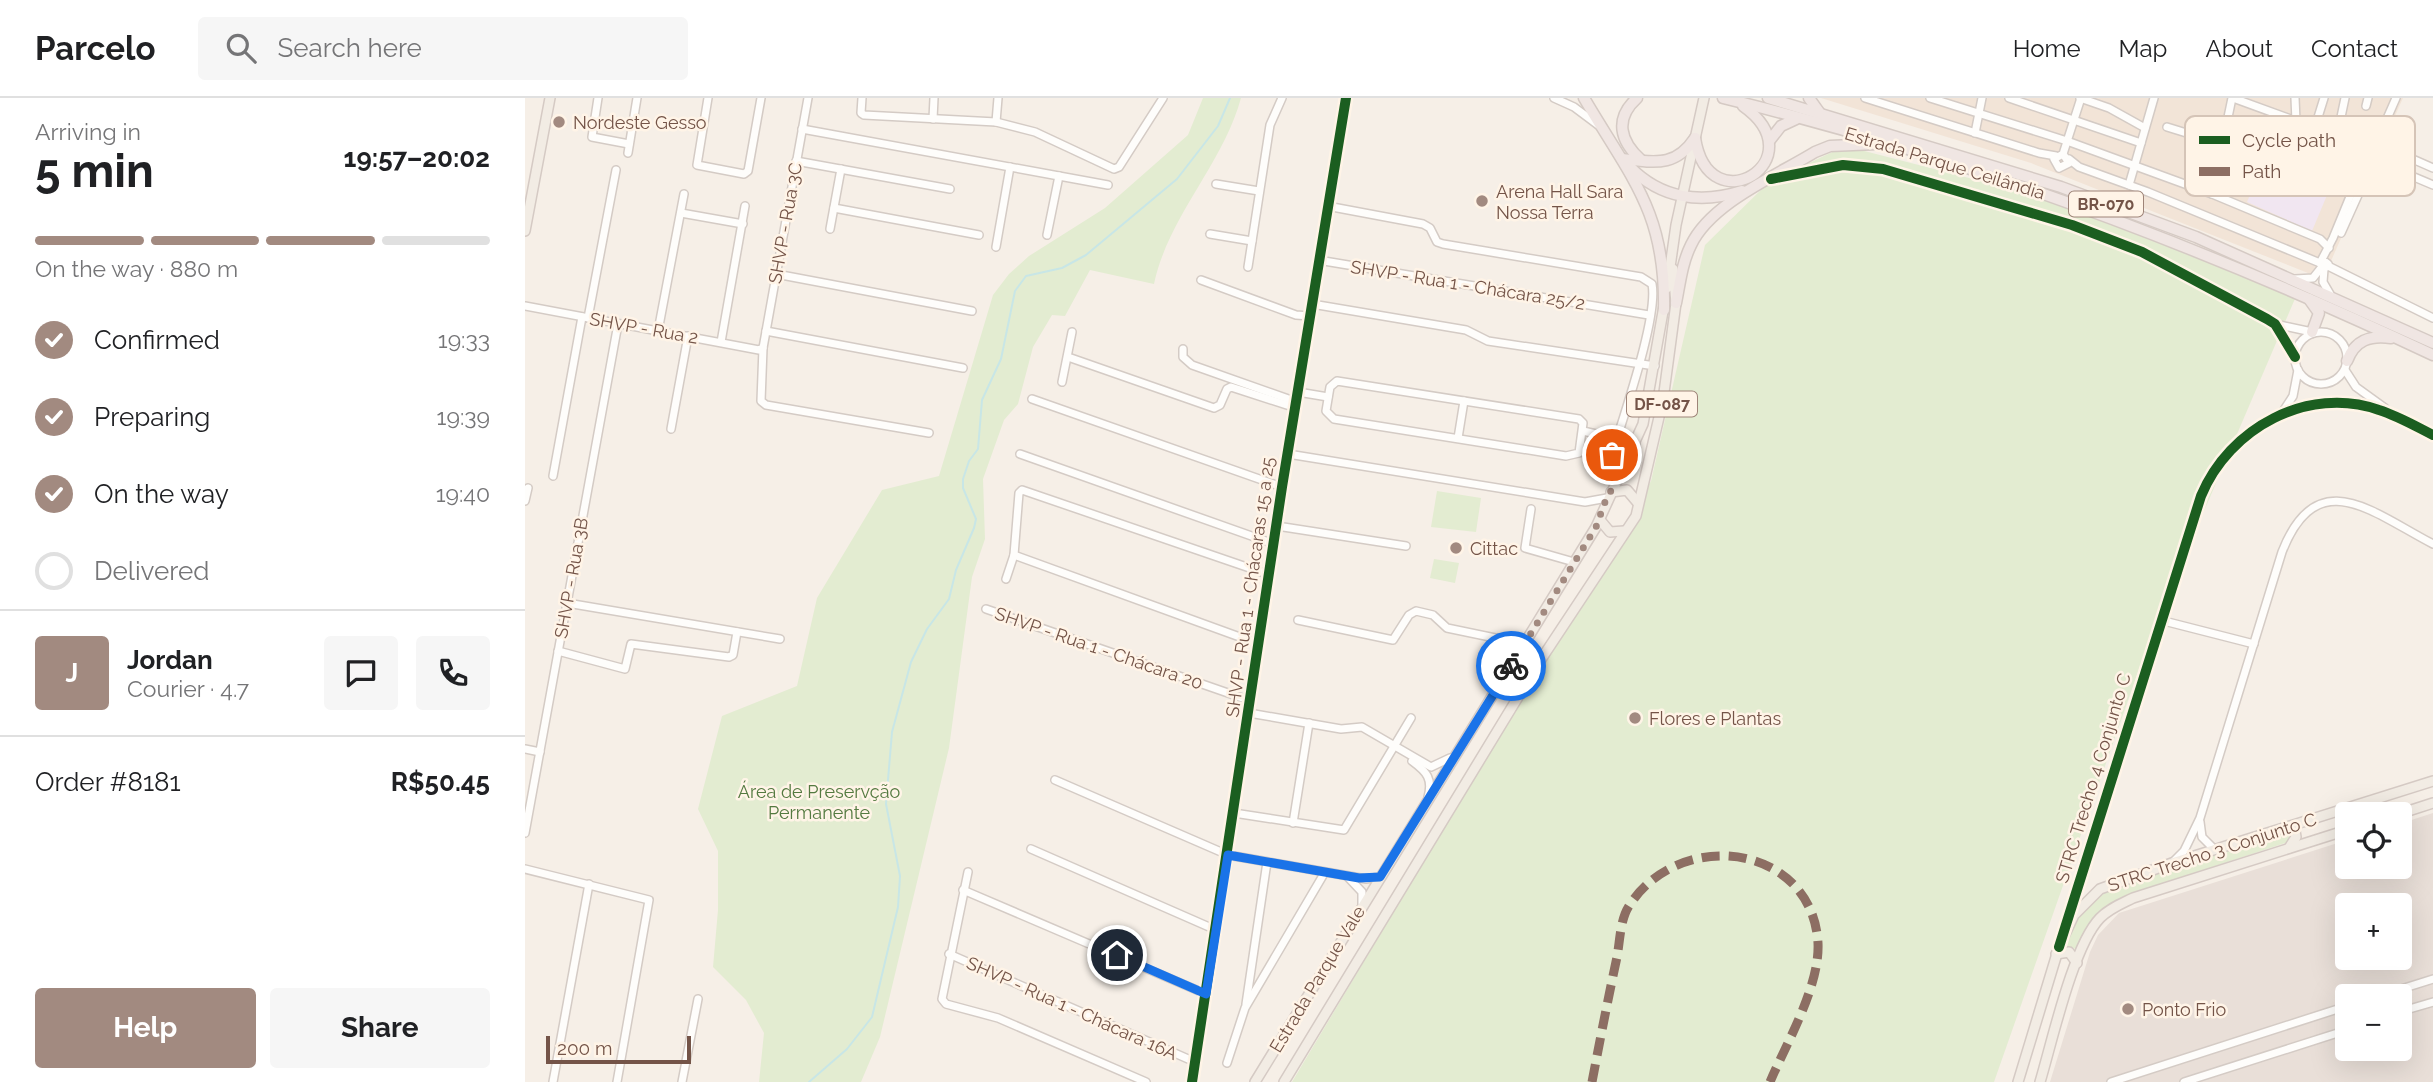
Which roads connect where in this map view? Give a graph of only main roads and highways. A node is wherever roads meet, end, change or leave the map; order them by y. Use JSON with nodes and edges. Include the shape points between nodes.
{"nodes":[{"id":1,"x":550,"y":98,"type":"edge"},
{"id":2,"x":1584,"y":98,"type":"edge"},
{"id":3,"x":1637,"y":98,"type":"edge"},
{"id":4,"x":1705,"y":98,"type":"edge"},
{"id":5,"x":1723,"y":98,"type":"edge"},
{"id":6,"x":1768,"y":98,"type":"edge"},
{"id":7,"x":1809,"y":98,"type":"edge"},
{"id":8,"x":1737,"y":102,"type":"junction"},
{"id":9,"x":1819,"y":112,"type":"junction"},
{"id":10,"x":1797,"y":119,"type":"junction"},
{"id":11,"x":1695,"y":138,"type":"junction"},
{"id":12,"x":1770,"y":140,"type":"junction"},
{"id":13,"x":1890,"y":144,"type":"junction"},
{"id":14,"x":1622,"y":159,"type":"junction"},
{"id":15,"x":1641,"y":160,"type":"junction"},
{"id":16,"x":1772,"y":179,"type":"junction"},
{"id":17,"x":1682,"y":197,"type":"junction"},
{"id":18,"x":525,"y":232,"type":"edge"},
{"id":19,"x":1672,"y":249,"type":"junction"},
{"id":20,"x":2307,"y":295,"type":"junction"},
{"id":21,"x":1676,"y":303,"type":"junction"},
{"id":22,"x":1664,"y":310,"type":"junction"},
{"id":23,"x":2312,"y":332,"type":"road end"},
{"id":24,"x":2401,"y":340,"type":"junction"},
{"id":25,"x":2433,"y":343,"type":"edge"},
{"id":26,"x":2433,"y":355,"type":"edge"},
{"id":27,"x":2346,"y":365,"type":"road end"},
{"id":28,"x":1609,"y":495,"type":"junction"},
{"id":29,"x":1638,"y":503,"type":"junction"},
{"id":30,"x":1600,"y":519,"type":"junction"},
{"id":31,"x":1623,"y":531,"type":"junction"},
{"id":32,"x":2433,"y":781,"type":"edge"},
{"id":33,"x":2364,"y":802,"type":"edge"},
{"id":34,"x":2433,"y":803,"type":"edge"},
{"id":35,"x":2412,"y":810,"type":"edge"},
{"id":36,"x":2335,"y":811,"type":"edge"},
{"id":37,"x":2335,"y":812,"type":"edge"},
{"id":38,"x":2288,"y":827,"type":"junction"},
{"id":39,"x":2335,"y":834,"type":"edge"},
{"id":40,"x":2313,"y":841,"type":"junction"},
{"id":41,"x":2288,"y":849,"type":"junction"},
{"id":42,"x":2058,"y":950,"type":"junction"},
{"id":43,"x":2077,"y":963,"type":"junction"},
{"id":44,"x":2042,"y":1080,"type":"edge"},
{"id":45,"x":1255,"y":1082,"type":"edge"},
{"id":46,"x":1284,"y":1082,"type":"edge"},
{"id":47,"x":2018,"y":1082,"type":"edge"}],
"edges":[{"from":1,"to":18,"type":"main road"},
{"from":2,"to":14,"type":"highway"},
{"from":3,"to":15,"type":"highway","via":[[1625,112],[1621,127],[1626,144]]},
{"from":4,"to":11,"type":"main road","number":"DF-087"},
{"from":5,"to":8,"type":"highway","name":"Estrada Parque Ceilândia","number":"BR-070"},
{"from":6,"to":9,"type":"highway","name":"Estrada Parque Ceilândia","number":"BR-070"},
{"from":7,"to":9,"type":"highway"},
{"from":8,"to":10,"type":"highway","name":"Estrada Parque Ceilândia","number":"BR-070"},
{"from":8,"to":12,"type":"highway","via":[[1759,118]]},
{"from":9,"to":25,"type":"highway","name":"Estrada Parque Ceilândia","number":"BR-070","via":[[2061,187],[2196,237]]},
{"from":10,"to":12,"type":"highway","via":[[1781,126]]},
{"from":10,"to":13,"type":"highway","name":"Estrada Parque Ceilândia","number":"BR-070"},
{"from":11,"to":12,"type":"highway","via":[[1697,153],[1708,171],[1733,182],[1761,170]]},
{"from":11,"to":15,"type":"highway","via":[[1677,158]]},
{"from":11,"to":17,"type":"main road","number":"DF-087"},
{"from":13,"to":16,"type":"highway","via":[[1830,146]]},
{"from":13,"to":20,"type":"highway","name":"Estrada Parque Ceilândia","number":"BR-070","via":[[2047,194]]},
{"from":14,"to":15,"type":"highway"},
{"from":14,"to":17,"type":"highway","via":[[1651,184]]},
{"from":14,"to":22,"type":"highway","via":[[1655,224],[1662,252]]},
{"from":16,"to":17,"type":"highway","via":[[1728,196]]},
{"from":16,"to":21,"type":"highway","via":[[1730,203],[1704,226],[1685,259]]},
{"from":17,"to":19,"type":"main road","number":"DF-087"},
{"from":19,"to":21,"type":"main road","number":"DF-087"},
{"from":19,"to":22,"type":"main road","number":"DF-087"},
{"from":20,"to":23,"type":"highway","via":[[2319,313]]},
{"from":20,"to":24,"type":"highway","name":"Estrada Parque Ceilândia","number":"BR-070"},
{"from":21,"to":29,"type":"main road","number":"DF-087","via":[[1663,400]]},
{"from":22,"to":28,"type":"main road","number":"DF-087","via":[[1646,411],[1636,443]]},
{"from":24,"to":26,"type":"highway","name":"Estrada Parque Ceilândia","number":"BR-070"},
{"from":24,"to":27,"type":"highway","via":[[2364,339]]},
{"from":28,"to":29,"type":"main road","via":[[1627,490]]},
{"from":28,"to":30,"type":"main road","number":"DF-087"},
{"from":29,"to":31,"type":"main road","number":"DF-087","via":[[1636,516]]},
{"from":30,"to":31,"type":"main road","via":[[1610,532]]},
{"from":30,"to":45,"type":"main road","name":"Estrada Parque Vale","number":"DF-087"},
{"from":31,"to":46,"type":"main road","name":"Estrada Parque Vale","number":"DF-087"},
{"from":32,"to":33,"type":"main road","name":"STRC Trecho 3 Conjunto C"},
{"from":34,"to":35,"type":"main road"},
{"from":36,"to":38,"type":"main road","name":"STRC Trecho 3 Conjunto C"},
{"from":37,"to":40,"type":"main road","via":[[2312,823]]},
{"from":38,"to":41,"type":"main road","via":[[2296,837]]},
{"from":38,"to":42,"type":"main road","name":"STRC Trecho 3 Conjunto C","via":[[2100,889],[2074,915]]},
{"from":39,"to":40,"type":"main road","name":"STRC Trecho 3 Conjunto C"},
{"from":40,"to":41,"type":"main road","name":"STRC Trecho 3 Conjunto C"},
{"from":41,"to":43,"type":"main road","name":"STRC Trecho 3 Conjunto C","via":[[2111,908],[2090,931]]},
{"from":42,"to":43,"type":"main road","via":[[2069,952]]},
{"from":42,"to":47,"type":"main road","name":"STRC Trecho 3 Conjunto C"},
{"from":43,"to":44,"type":"main road","name":"STRC Trecho 3 Conjunto C"}]}
